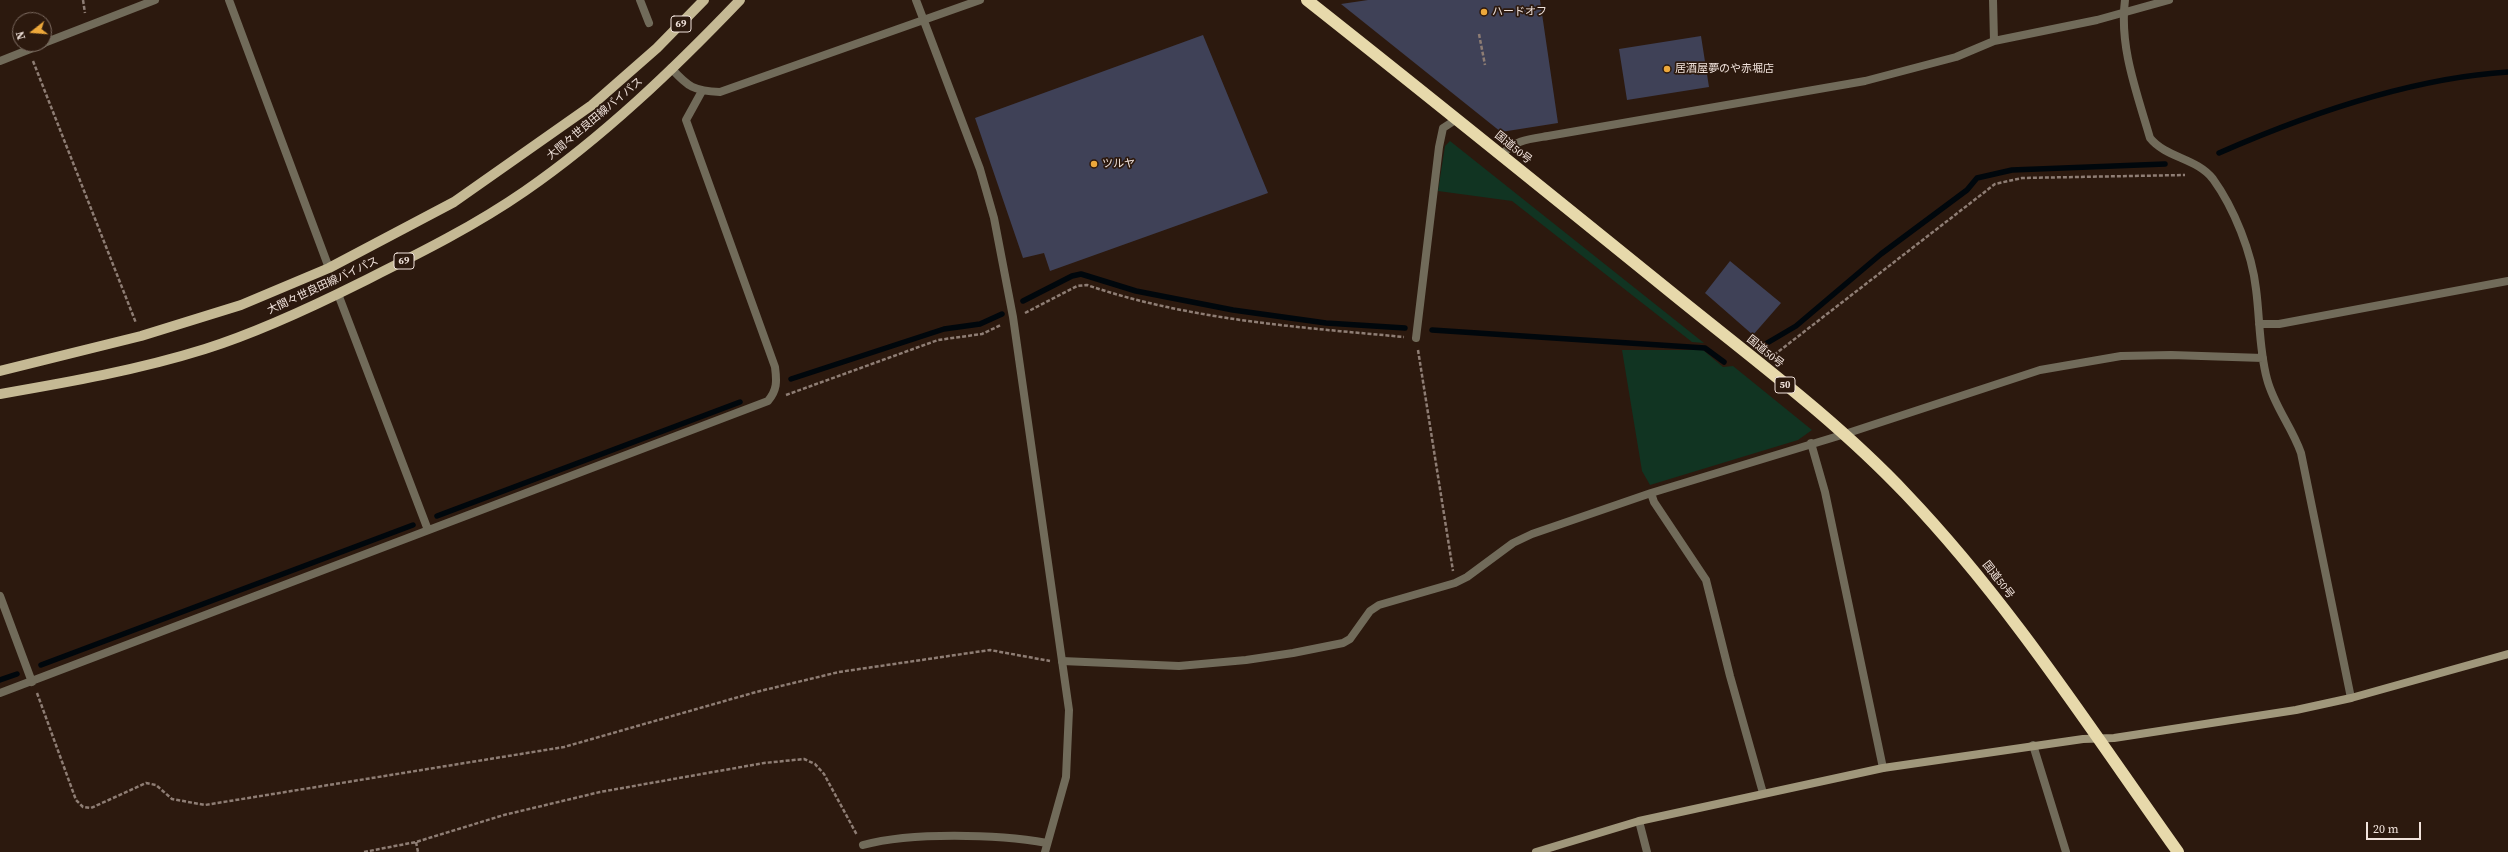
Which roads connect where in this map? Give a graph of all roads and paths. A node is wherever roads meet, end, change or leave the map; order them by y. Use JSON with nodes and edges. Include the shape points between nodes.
{"nodes":[{"id":1,"x":155,"y":0,"type":"edge"},
{"id":2,"x":229,"y":0,"type":"edge"},
{"id":3,"x":640,"y":0,"type":"edge"},
{"id":4,"x":704,"y":0,"type":"edge"},
{"id":5,"x":740,"y":0,"type":"edge"},
{"id":6,"x":916,"y":0,"type":"edge"},
{"id":7,"x":980,"y":0,"type":"edge"},
{"id":8,"x":1307,"y":0,"type":"edge"},
{"id":9,"x":1993,"y":0,"type":"edge"},
{"id":10,"x":2125,"y":0,"type":"edge"},
{"id":11,"x":2169,"y":0,"type":"edge"},
{"id":12,"x":2123,"y":13,"type":"junction"},
{"id":13,"x":924,"y":21,"type":"junction"},
{"id":14,"x":649,"y":23,"type":"dead end"},
{"id":15,"x":1479,"y":34,"type":"dead end"},
{"id":16,"x":52,"y":40,"type":"edge"},
{"id":17,"x":1994,"y":41,"type":"junction"},
{"id":18,"x":21,"y":52,"type":"edge"},
{"id":19,"x":30,"y":52,"type":"edge"},
{"id":20,"x":0,"y":60,"type":"edge"},
{"id":21,"x":1485,"y":65,"type":"dead end"},
{"id":22,"x":671,"y":68,"type":"junction"},
{"id":23,"x":702,"y":92,"type":"junction"},
{"id":24,"x":1457,"y":118,"type":"junction"},
{"id":25,"x":1502,"y":155,"type":"junction"},
{"id":26,"x":2191,"y":162,"type":"junction"},
{"id":27,"x":329,"y":268,"type":"junction"},
{"id":28,"x":2508,"y":281,"type":"edge"},
{"id":29,"x":338,"y":294,"type":"junction"},
{"id":30,"x":1014,"y":317,"type":"junction"},
{"id":31,"x":2259,"y":324,"type":"junction"},
{"id":32,"x":141,"y":336,"type":"junction"},
{"id":33,"x":1416,"y":338,"type":"junction"},
{"id":34,"x":2263,"y":358,"type":"junction"},
{"id":35,"x":1761,"y":365,"type":"junction"},
{"id":36,"x":0,"y":371,"type":"edge"},
{"id":37,"x":0,"y":394,"type":"edge"},
{"id":38,"x":768,"y":401,"type":"junction"},
{"id":39,"x":1845,"y":434,"type":"junction"},
{"id":40,"x":1811,"y":443,"type":"junction"},
{"id":41,"x":1651,"y":493,"type":"junction"},
{"id":42,"x":428,"y":530,"type":"junction"},
{"id":43,"x":1455,"y":583,"type":"junction"},
{"id":44,"x":0,"y":596,"type":"edge"},
{"id":45,"x":2508,"y":654,"type":"edge"},
{"id":46,"x":1062,"y":661,"type":"junction"},
{"id":47,"x":32,"y":682,"type":"junction"},
{"id":48,"x":0,"y":693,"type":"edge"},
{"id":49,"x":2351,"y":698,"type":"junction"},
{"id":50,"x":2098,"y":739,"type":"junction"},
{"id":51,"x":2034,"y":745,"type":"junction"},
{"id":52,"x":1883,"y":768,"type":"junction"},
{"id":53,"x":1763,"y":793,"type":"junction"},
{"id":54,"x":1640,"y":821,"type":"junction"},
{"id":55,"x":416,"y":842,"type":"junction"},
{"id":56,"x":1047,"y":843,"type":"junction"},
{"id":57,"x":862,"y":845,"type":"joint"},
{"id":58,"x":364,"y":852,"type":"edge"},
{"id":59,"x":418,"y":852,"type":"edge"},
{"id":60,"x":1045,"y":852,"type":"edge"},
{"id":61,"x":1536,"y":852,"type":"edge"},
{"id":62,"x":1647,"y":852,"type":"edge"},
{"id":63,"x":2066,"y":852,"type":"edge"},
{"id":64,"x":2178,"y":852,"type":"edge"}],
"edges":[{"from":1,"to":16,"type":"street"},
{"from":2,"to":27,"type":"street"},
{"from":3,"to":14,"type":"street"},
{"from":4,"to":27,"type":"main road","name":"大間々世良田線バイパス","number":"69","via":[[657,48],[604,94],[536,145],[454,202]]},
{"from":5,"to":22,"type":"main road","name":"大間々世良田線バイパス","number":"69"},
{"from":6,"to":13,"type":"street"},
{"from":7,"to":13,"type":"street"},
{"from":8,"to":24,"type":"highway","name":"国道50号","number":"50"},
{"from":9,"to":17,"type":"street"},
{"from":10,"to":12,"type":"street"},
{"from":11,"to":12,"type":"street"},
{"from":12,"to":17,"type":"street"},
{"from":12,"to":26,"type":"street","via":[[2125,47],[2150,138],[2159,147]]},
{"from":13,"to":23,"type":"street","via":[[720,92]]},
{"from":13,"to":30,"type":"street","via":[[980,169],[994,218]]},
{"from":15,"to":21,"type":"path"},
{"from":17,"to":25,"type":"street","via":[[1956,57],[1864,81],[1517,142]]},
{"from":18,"to":20,"type":"street"},
{"from":19,"to":32,"type":"path"},
{"from":22,"to":23,"type":"street","via":[[690,87]]},
{"from":22,"to":29,"type":"main road","name":"大間々世良田線バイパス","number":"69","via":[[625,112],[525,191],[468,227]]},
{"from":23,"to":38,"type":"street","via":[[686,120],[775,367],[775,392]]},
{"from":24,"to":25,"type":"highway","name":"国道50号","number":"50"},
{"from":24,"to":33,"type":"street","via":[[1443,128],[1439,147]]},
{"from":25,"to":35,"type":"highway","name":"国道50号","number":"50"},
{"from":26,"to":31,"type":"street","via":[[2214,180],[2247,248],[2256,288]]},
{"from":26,"to":35,"type":"path","via":[[2185,175],[2022,178],[1994,184]]},
{"from":27,"to":32,"type":"main road","name":"大間々世良田線バイパス","number":"69","via":[[241,305]]},
{"from":28,"to":31,"type":"street","via":[[2279,324]]},
{"from":29,"to":37,"type":"main road","name":"大間々世良田線バイパス","number":"69","via":[[295,315],[207,348],[99,376]]},
{"from":29,"to":42,"type":"street"},
{"from":30,"to":33,"type":"path","via":[[1077,286],[1086,285],[1152,303],[1243,321]]},
{"from":30,"to":38,"type":"path","via":[[982,334],[938,340]]},
{"from":30,"to":46,"type":"street"},
{"from":31,"to":34,"type":"street"},
{"from":32,"to":36,"type":"main road","name":"大間々世良田線バイパス","number":"69"},
{"from":33,"to":43,"type":"path"},
{"from":34,"to":39,"type":"street","via":[[2121,356],[2040,370]]},
{"from":34,"to":49,"type":"street","via":[[2272,395],[2292,430],[2301,453]]},
{"from":35,"to":39,"type":"highway","name":"国道50号","number":"50"},
{"from":38,"to":42,"type":"street"},
{"from":39,"to":40,"type":"street"},
{"from":39,"to":50,"type":"highway","name":"国道50号","number":"50","via":[[1904,491],[1956,548],[2041,657]]},
{"from":40,"to":41,"type":"street"},
{"from":40,"to":52,"type":"street","via":[[1825,492]]},
{"from":41,"to":43,"type":"street","via":[[1532,534]]},
{"from":41,"to":53,"type":"street","via":[[1654,502],[1706,580]]},
{"from":42,"to":47,"type":"street"},
{"from":43,"to":46,"type":"street","via":[[1379,604],[1370,611],[1350,639],[1343,643],[1293,654],[1180,666]]},
{"from":44,"to":47,"type":"street"},
{"from":45,"to":49,"type":"street"},
{"from":46,"to":47,"type":"path","via":[[1048,661],[990,650],[960,653],[839,672],[756,692],[564,747],[205,805],[172,799],[156,784],[146,783],[91,808],[83,807],[76,800]]},
{"from":46,"to":56,"type":"street","via":[[1069,710],[1066,777]]},
{"from":47,"to":48,"type":"street"},
{"from":49,"to":50,"type":"street","via":[[2203,725]]},
{"from":50,"to":51,"type":"street"},
{"from":50,"to":64,"type":"highway","name":"国道50号","number":"50"},
{"from":51,"to":52,"type":"street"},
{"from":51,"to":63,"type":"street"},
{"from":52,"to":53,"type":"street"},
{"from":53,"to":54,"type":"street"},
{"from":54,"to":61,"type":"street"},
{"from":54,"to":62,"type":"street"},
{"from":55,"to":57,"type":"path","via":[[504,815],[600,792],[764,763],[804,759],[815,764],[824,774]]},
{"from":55,"to":58,"type":"path"},
{"from":55,"to":59,"type":"path"},
{"from":56,"to":57,"type":"street","via":[[938,836]]},
{"from":56,"to":60,"type":"street"}]}
